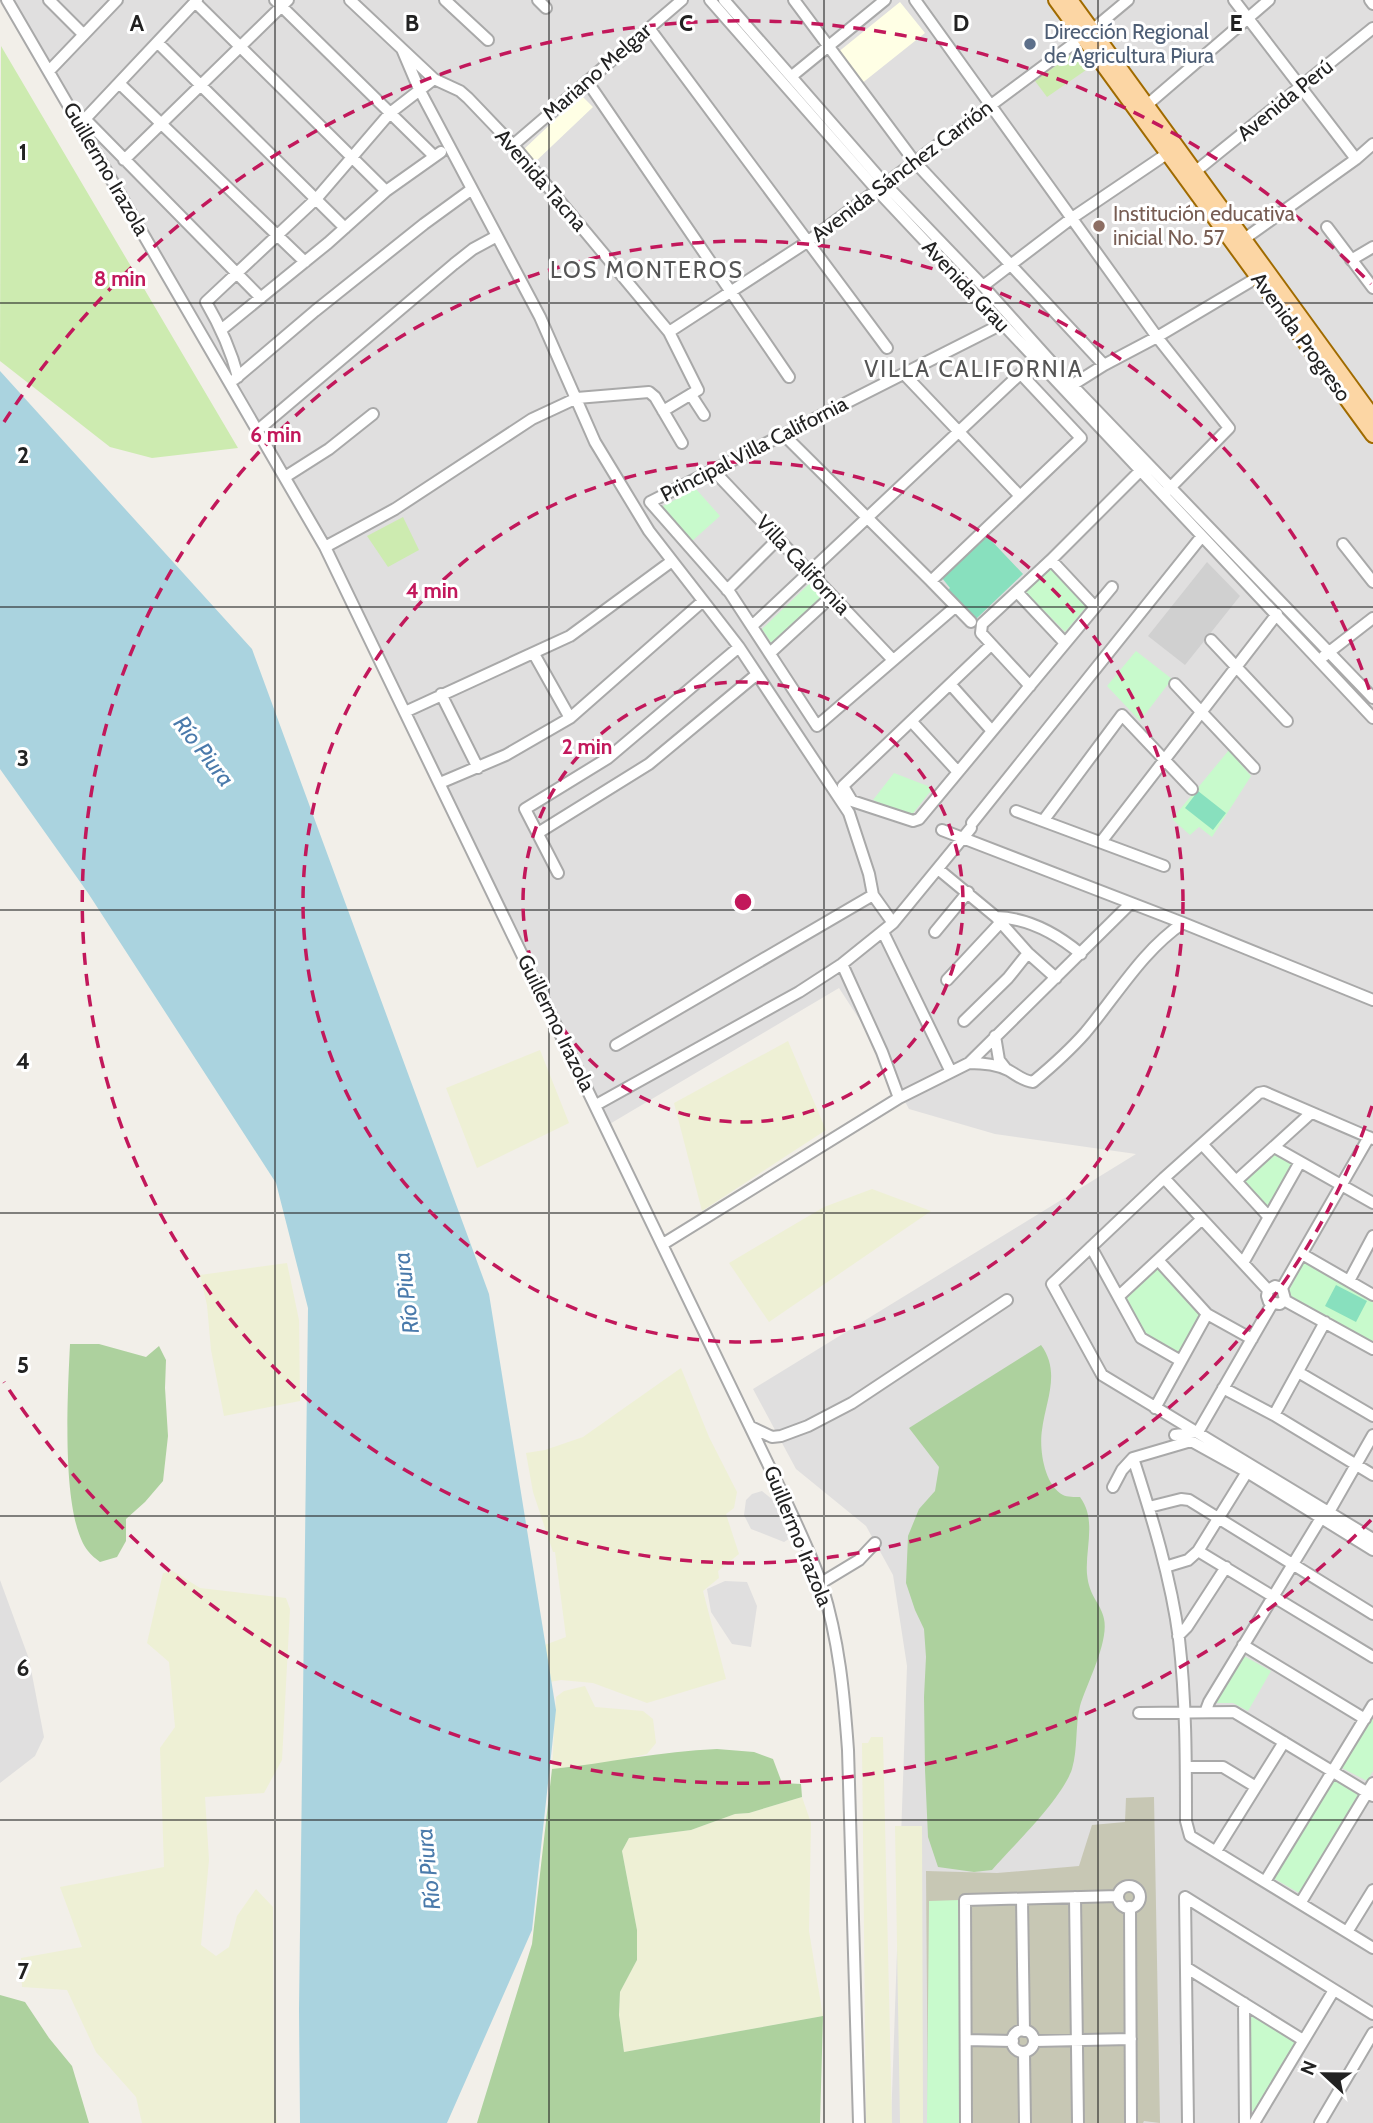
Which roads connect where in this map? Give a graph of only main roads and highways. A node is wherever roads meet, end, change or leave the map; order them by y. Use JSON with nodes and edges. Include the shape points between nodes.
{"nodes":[{"id":1,"x":1056,"y":0,"type":"edge"},
{"id":2,"x":1070,"y":0,"type":"edge"},
{"id":3,"x":1087,"y":33,"type":"junction"},
{"id":4,"x":1240,"y":242,"type":"junction"},
{"id":5,"x":1372,"y":426,"type":"edge"}],
"edges":[{"from":1,"to":3,"type":"main road","name":"Avenida Progreso"},
{"from":2,"to":3,"type":"main road","name":"Avenida Progreso"},
{"from":3,"to":4,"type":"main road","name":"Avenida Progreso","via":[[1168,153]]},
{"from":3,"to":4,"type":"main road","name":"Avenida Progreso","via":[[1147,105]]},
{"from":4,"to":5,"type":"main road","name":"Avenida Progreso"},
{"from":4,"to":5,"type":"main road","name":"Avenida Progreso","via":[[1258,277]]}]}
